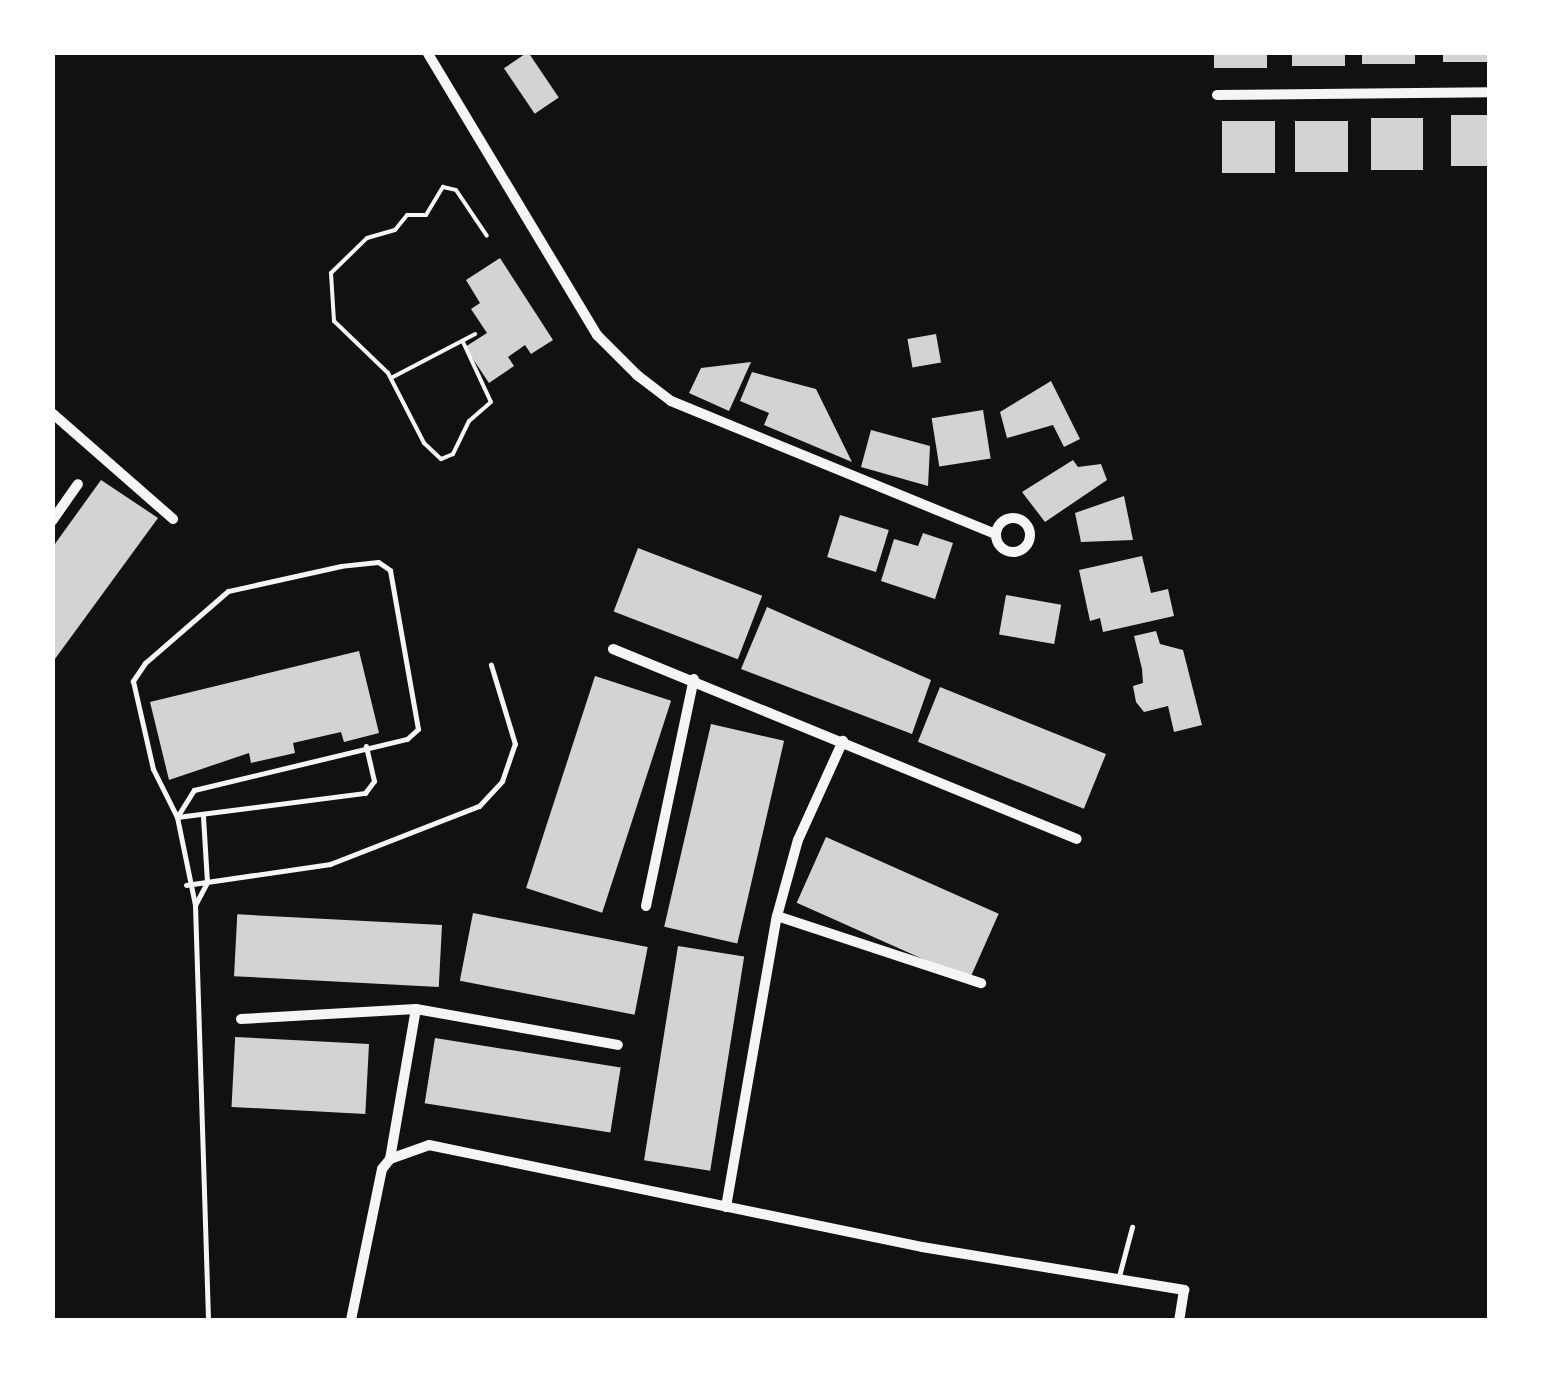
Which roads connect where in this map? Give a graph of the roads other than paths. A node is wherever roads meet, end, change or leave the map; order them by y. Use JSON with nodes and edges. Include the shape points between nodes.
{"nodes":[{"id":1,"x":426,"y":52,"type":"edge"},
{"id":2,"x":1490,"y":92,"type":"edge"},
{"id":3,"x":1217,"y":95,"type":"dead end"},
{"id":4,"x":52,"y":412,"type":"edge"},
{"id":5,"x":78,"y":484,"type":"dead end"},
{"id":6,"x":173,"y":519,"type":"dead end"},
{"id":7,"x":52,"y":520,"type":"edge"},
{"id":8,"x":996,"y":534,"type":"dead end"},
{"id":9,"x":613,"y":649,"type":"dead end"},
{"id":10,"x":491,"y":665,"type":"dead end"},
{"id":11,"x":694,"y":679,"type":"junction"},
{"id":12,"x":843,"y":741,"type":"junction"},
{"id":13,"x":366,"y":746,"type":"junction"},
{"id":14,"x":202,"y":816,"type":"junction"},
{"id":15,"x":177,"y":817,"type":"junction"},
{"id":16,"x":1078,"y":840,"type":"dead end"},
{"id":17,"x":207,"y":882,"type":"junction"},
{"id":18,"x":186,"y":885,"type":"junction"},
{"id":19,"x":195,"y":905,"type":"junction"},
{"id":20,"x":646,"y":906,"type":"dead end"},
{"id":21,"x":777,"y":916,"type":"junction"},
{"id":22,"x":982,"y":983,"type":"dead end"},
{"id":23,"x":416,"y":1009,"type":"junction"},
{"id":24,"x":242,"y":1019,"type":"dead end"},
{"id":25,"x":618,"y":1046,"type":"dead end"},
{"id":26,"x":390,"y":1158,"type":"junction"},
{"id":27,"x":726,"y":1207,"type":"junction"},
{"id":28,"x":1132,"y":1227,"type":"dead end"},
{"id":29,"x":1118,"y":1279,"type":"junction"},
{"id":30,"x":208,"y":1320,"type":"edge"},
{"id":31,"x":352,"y":1320,"type":"edge"},
{"id":32,"x":1179,"y":1320,"type":"edge"}],
"edges":[{"from":1,"to":8,"type":"street","via":[[598,334],[637,375],[706,416]]},
{"from":2,"to":3,"type":"street"},
{"from":4,"to":6,"type":"street"},
{"from":5,"to":7,"type":"street"},
{"from":9,"to":11,"type":"street"},
{"from":10,"to":17,"type":"lane","via":[[515,744],[502,781],[480,806],[330,864]]},
{"from":11,"to":12,"type":"street"},
{"from":11,"to":20,"type":"street"},
{"from":12,"to":16,"type":"street"},
{"from":12,"to":21,"type":"street","via":[[798,840]]},
{"from":13,"to":14,"type":"lane","via":[[374,781],[365,793]]},
{"from":13,"to":15,"type":"lane","via":[[194,790]]},
{"from":13,"to":15,"type":"lane","via":[[406,739],[420,721],[390,570],[378,562],[359,564],[228,591],[171,638],[133,682],[153,769]]},
{"from":14,"to":15,"type":"lane"},
{"from":14,"to":17,"type":"lane"},
{"from":15,"to":18,"type":"lane"},
{"from":17,"to":18,"type":"lane"},
{"from":17,"to":19,"type":"lane"},
{"from":18,"to":19,"type":"lane"},
{"from":19,"to":30,"type":"lane"},
{"from":21,"to":22,"type":"street"},
{"from":21,"to":27,"type":"street"},
{"from":23,"to":24,"type":"street"},
{"from":23,"to":25,"type":"street"},
{"from":23,"to":26,"type":"street"},
{"from":26,"to":27,"type":"street","via":[[428,1145]]},
{"from":26,"to":31,"type":"street","via":[[382,1169]]},
{"from":27,"to":29,"type":"street"},
{"from":28,"to":29,"type":"lane"},
{"from":29,"to":32,"type":"street","via":[[1184,1290]]}]}
